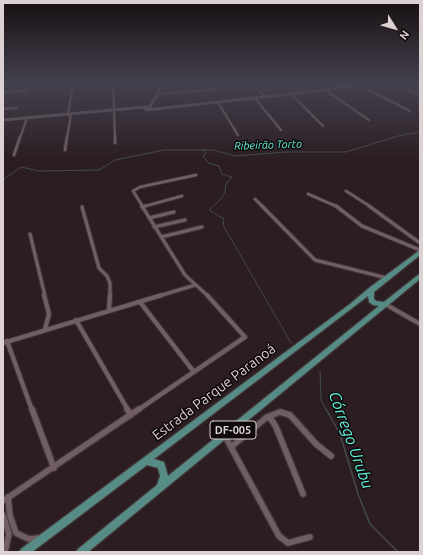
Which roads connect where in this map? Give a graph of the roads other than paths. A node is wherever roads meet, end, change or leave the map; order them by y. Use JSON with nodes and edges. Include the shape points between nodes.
{"nodes":[{"id":1,"x":70,"y":110,"type":"edge"},
{"id":2,"x":124,"y":110,"type":"edge"},
{"id":3,"x":222,"y":110,"type":"edge"},
{"id":4,"x":265,"y":110,"type":"edge"},
{"id":5,"x":307,"y":110,"type":"edge"},
{"id":6,"x":354,"y":110,"type":"edge"},
{"id":7,"x":114,"y":111,"type":"junction"},
{"id":8,"x":69,"y":115,"type":"junction"},
{"id":9,"x":27,"y":118,"type":"junction"},
{"id":10,"x":3,"y":120,"type":"edge"},
{"id":11,"x":369,"y":120,"type":"dead end"},
{"id":12,"x":323,"y":126,"type":"dead end"},
{"id":13,"x":281,"y":130,"type":"dead end"},
{"id":14,"x":238,"y":135,"type":"dead end"},
{"id":15,"x":115,"y":143,"type":"dead end"},
{"id":16,"x":65,"y":150,"type":"dead end"},
{"id":17,"x":14,"y":155,"type":"dead end"},
{"id":18,"x":196,"y":174,"type":"dead end"},
{"id":19,"x":346,"y":190,"type":"dead end"},
{"id":20,"x":308,"y":194,"type":"dead end"},
{"id":21,"x":182,"y":196,"type":"dead end"},
{"id":22,"x":255,"y":200,"type":"dead end"},
{"id":23,"x":82,"y":207,"type":"dead end"},
{"id":24,"x":142,"y":207,"type":"junction"},
{"id":25,"x":174,"y":212,"type":"dead end"},
{"id":26,"x":149,"y":218,"type":"junction"},
{"id":27,"x":185,"y":220,"type":"dead end"},
{"id":28,"x":154,"y":227,"type":"junction"},
{"id":29,"x":202,"y":227,"type":"dead end"},
{"id":30,"x":30,"y":234,"type":"dead end"},
{"id":31,"x":161,"y":237,"type":"junction"},
{"id":32,"x":420,"y":243,"type":"edge"},
{"id":33,"x":420,"y":251,"type":"edge"},
{"id":34,"x":420,"y":276,"type":"edge"},
{"id":35,"x":387,"y":278,"type":"junction"},
{"id":36,"x":195,"y":285,"type":"junction"},
{"id":37,"x":371,"y":290,"type":"junction"},
{"id":38,"x":140,"y":302,"type":"junction"},
{"id":39,"x":385,"y":304,"type":"junction"},
{"id":40,"x":109,"y":310,"type":"junction"},
{"id":41,"x":76,"y":320,"type":"junction"},
{"id":42,"x":420,"y":324,"type":"edge"},
{"id":43,"x":45,"y":329,"type":"junction"},
{"id":44,"x":5,"y":342,"type":"edge"},
{"id":45,"x":194,"y":372,"type":"junction"},
{"id":46,"x":131,"y":415,"type":"junction"},
{"id":47,"x":266,"y":417,"type":"junction"},
{"id":48,"x":225,"y":436,"type":"junction"},
{"id":49,"x":231,"y":447,"type":"junction"},
{"id":50,"x":332,"y":456,"type":"dead end"},
{"id":51,"x":146,"y":460,"type":"junction"},
{"id":52,"x":54,"y":468,"type":"junction"},
{"id":53,"x":160,"y":489,"type":"junction"},
{"id":54,"x":303,"y":494,"type":"dead end"},
{"id":55,"x":6,"y":499,"type":"edge"},
{"id":56,"x":3,"y":516,"type":"edge"},
{"id":57,"x":310,"y":536,"type":"dead end"},
{"id":58,"x":43,"y":537,"type":"junction"},
{"id":59,"x":5,"y":552,"type":"edge"},
{"id":60,"x":24,"y":552,"type":"edge"},
{"id":61,"x":81,"y":552,"type":"edge"}],
"edges":[{"from":1,"to":8,"type":"street"},
{"from":2,"to":7,"type":"street"},
{"from":3,"to":14,"type":"street"},
{"from":4,"to":13,"type":"street"},
{"from":5,"to":12,"type":"street"},
{"from":6,"to":11,"type":"street"},
{"from":7,"to":8,"type":"street"},
{"from":7,"to":15,"type":"street"},
{"from":8,"to":9,"type":"street"},
{"from":8,"to":16,"type":"street"},
{"from":9,"to":10,"type":"street"},
{"from":9,"to":17,"type":"street"},
{"from":18,"to":24,"type":"street","via":[[136,188],[133,191]]},
{"from":19,"to":32,"type":"street"},
{"from":20,"to":33,"type":"street","via":[[340,208],[362,226]]},
{"from":21,"to":24,"type":"street"},
{"from":22,"to":35,"type":"street","via":[[315,260]]},
{"from":23,"to":40,"type":"street","via":[[99,268],[110,283]]},
{"from":24,"to":26,"type":"street"},
{"from":25,"to":26,"type":"street"},
{"from":26,"to":28,"type":"street"},
{"from":27,"to":28,"type":"street"},
{"from":28,"to":31,"type":"street"},
{"from":29,"to":31,"type":"street"},
{"from":30,"to":43,"type":"street","via":[[49,314]]},
{"from":31,"to":36,"type":"street","via":[[185,275]]},
{"from":33,"to":35,"type":"main road","name":"Estrada Parque Paranoá","number":"DF-005"},
{"from":34,"to":39,"type":"main road","number":"DF-005"},
{"from":35,"to":37,"type":"main road","name":"Estrada Parque Paranoá","number":"DF-005"},
{"from":36,"to":38,"type":"street"},
{"from":36,"to":45,"type":"street","via":[[245,337]]},
{"from":37,"to":39,"type":"main road","via":[[371,300]]},
{"from":37,"to":51,"type":"main road","name":"Estrada Parque Paranoá","number":"DF-005"},
{"from":38,"to":40,"type":"street"},
{"from":38,"to":45,"type":"street"},
{"from":39,"to":42,"type":"street"},
{"from":39,"to":48,"type":"main road","number":"DF-005"},
{"from":40,"to":41,"type":"street"},
{"from":41,"to":43,"type":"street"},
{"from":41,"to":46,"type":"street"},
{"from":43,"to":44,"type":"street"},
{"from":44,"to":52,"type":"street"},
{"from":45,"to":46,"type":"street"},
{"from":46,"to":52,"type":"street"},
{"from":47,"to":49,"type":"street"},
{"from":47,"to":50,"type":"street","via":[[280,412],[290,415],[316,444]]},
{"from":47,"to":54,"type":"street","via":[[276,427]]},
{"from":48,"to":49,"type":"street"},
{"from":48,"to":53,"type":"main road","number":"DF-005"},
{"from":49,"to":57,"type":"street","via":[[279,536],[284,541],[293,543]]},
{"from":51,"to":53,"type":"main road","via":[[161,465],[164,476]]},
{"from":51,"to":58,"type":"main road","name":"Estrada Parque Paranoá","number":"DF-005"},
{"from":52,"to":55,"type":"street"},
{"from":53,"to":61,"type":"main road","number":"DF-005"},
{"from":55,"to":58,"type":"street","via":[[16,534],[29,539]]},
{"from":56,"to":59,"type":"street","via":[[9,534]]},
{"from":58,"to":60,"type":"main road","name":"Estrada Parque Paranoá","number":"DF-005"}]}
